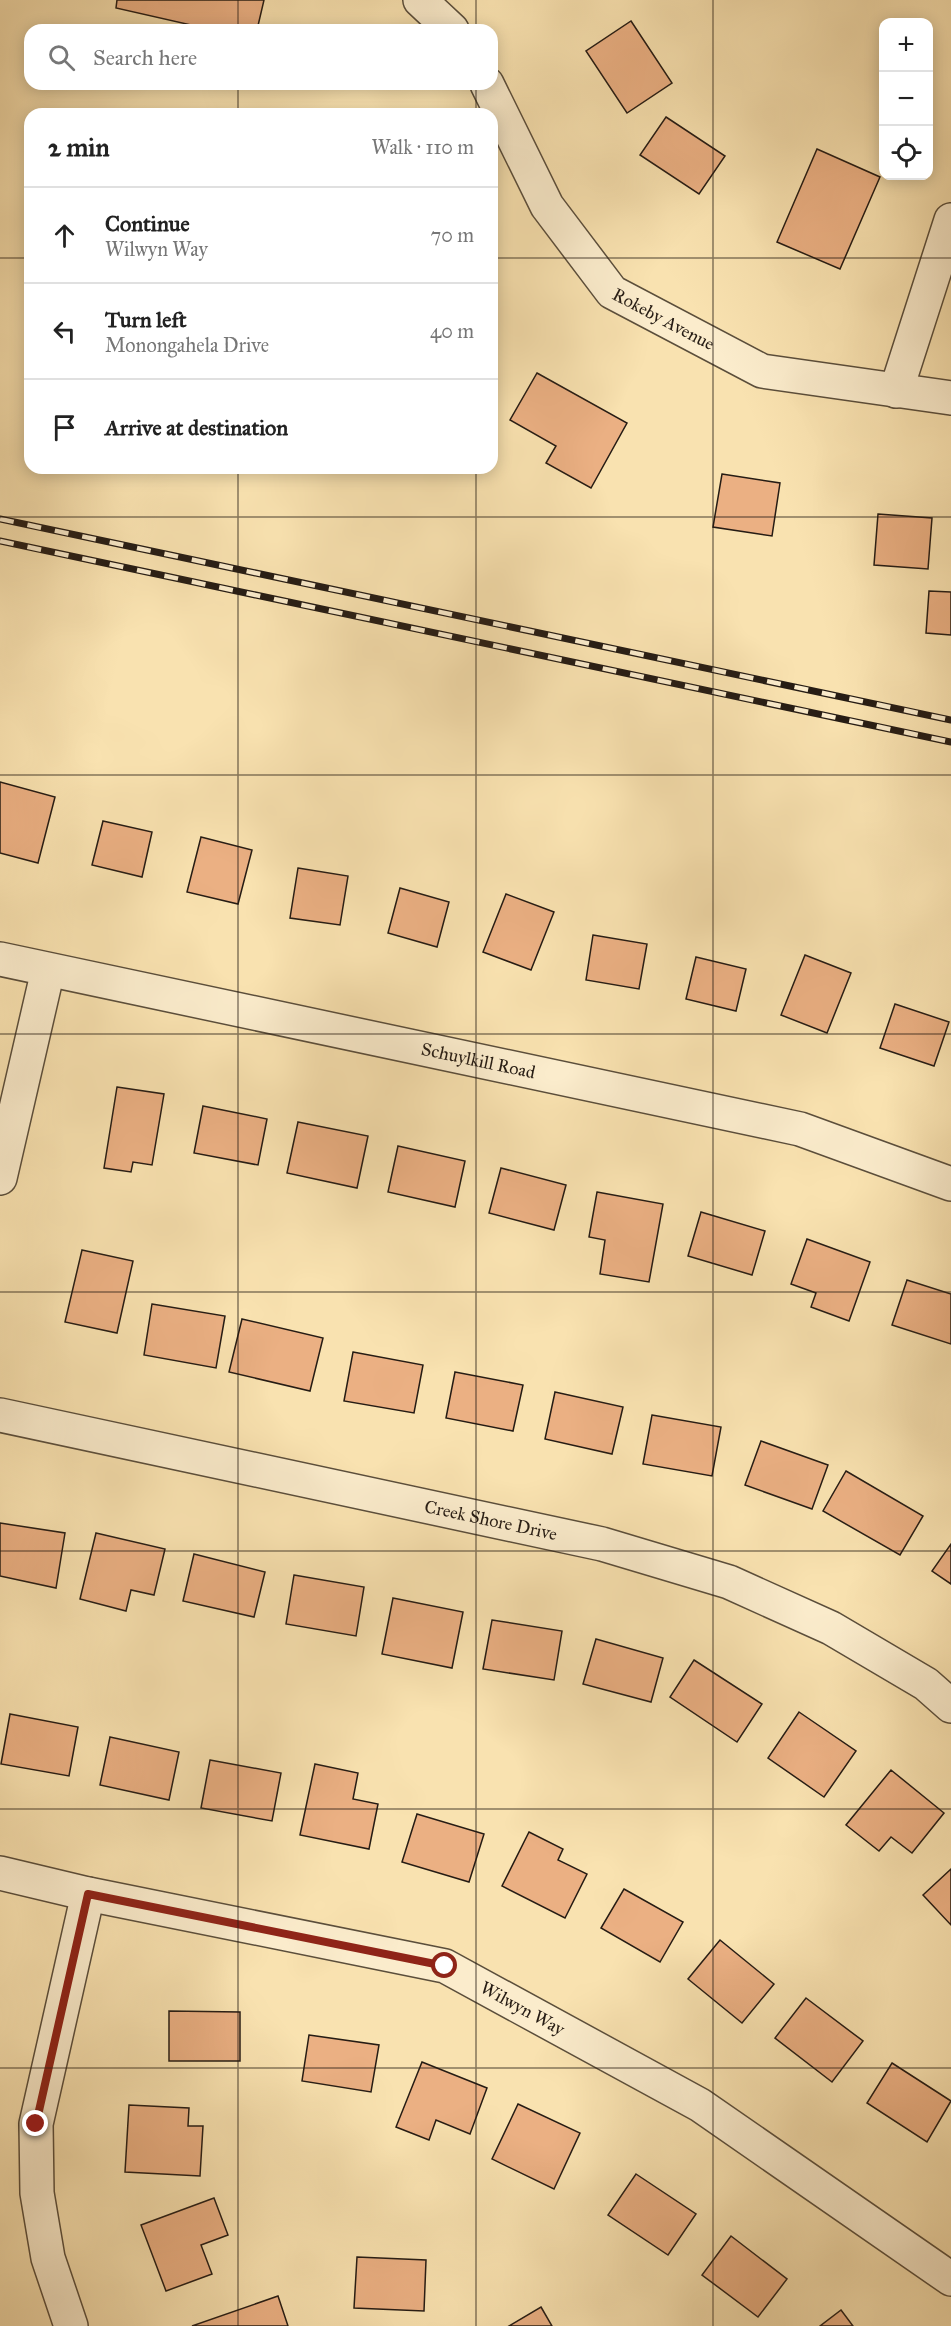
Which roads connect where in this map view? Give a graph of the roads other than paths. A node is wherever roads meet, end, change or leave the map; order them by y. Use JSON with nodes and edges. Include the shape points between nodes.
{"nodes":[{"id":1,"x":420,"y":0,"type":"edge"},
{"id":2,"x":446,"y":24,"type":"edge"},
{"id":3,"x":490,"y":90,"type":"edge"},
{"id":4,"x":951,"y":220,"type":"edge"},
{"id":5,"x":896,"y":391,"type":"junction"},
{"id":6,"x":951,"y":398,"type":"edge"},
{"id":7,"x":0,"y":959,"type":"edge"},
{"id":8,"x":48,"y":970,"type":"junction"},
{"id":9,"x":0,"y":1178,"type":"edge"},
{"id":10,"x":951,"y":1184,"type":"edge"},
{"id":11,"x":0,"y":1415,"type":"edge"},
{"id":12,"x":951,"y":1707,"type":"edge"},
{"id":13,"x":0,"y":1873,"type":"edge"},
{"id":14,"x":88,"y":1894,"type":"junction"},
{"id":15,"x":951,"y":2279,"type":"edge"},
{"id":16,"x":72,"y":2326,"type":"edge"}],
"edges":[{"from":1,"to":2,"type":"street"},
{"from":3,"to":5,"type":"street","name":"Rokeby Avenue","via":[[547,206],[612,292],[762,371]]},
{"from":4,"to":5,"type":"street"},
{"from":5,"to":6,"type":"street","name":"Rokeby Avenue"},
{"from":7,"to":8,"type":"street","name":"Schuylkill Road"},
{"from":8,"to":9,"type":"street"},
{"from":8,"to":10,"type":"street","name":"Schuylkill Road","via":[[800,1129]]},
{"from":11,"to":12,"type":"street","name":"Creek Shore Drive","via":[[602,1544],[729,1582],[831,1628],[926,1684]]},
{"from":13,"to":14,"type":"street","name":"Wilwyn Way"},
{"from":14,"to":15,"type":"street","name":"Wilwyn Way","via":[[445,1966],[700,2104]]},
{"from":14,"to":16,"type":"street","via":[[36,2124],[37,2193],[48,2258]]}]}
